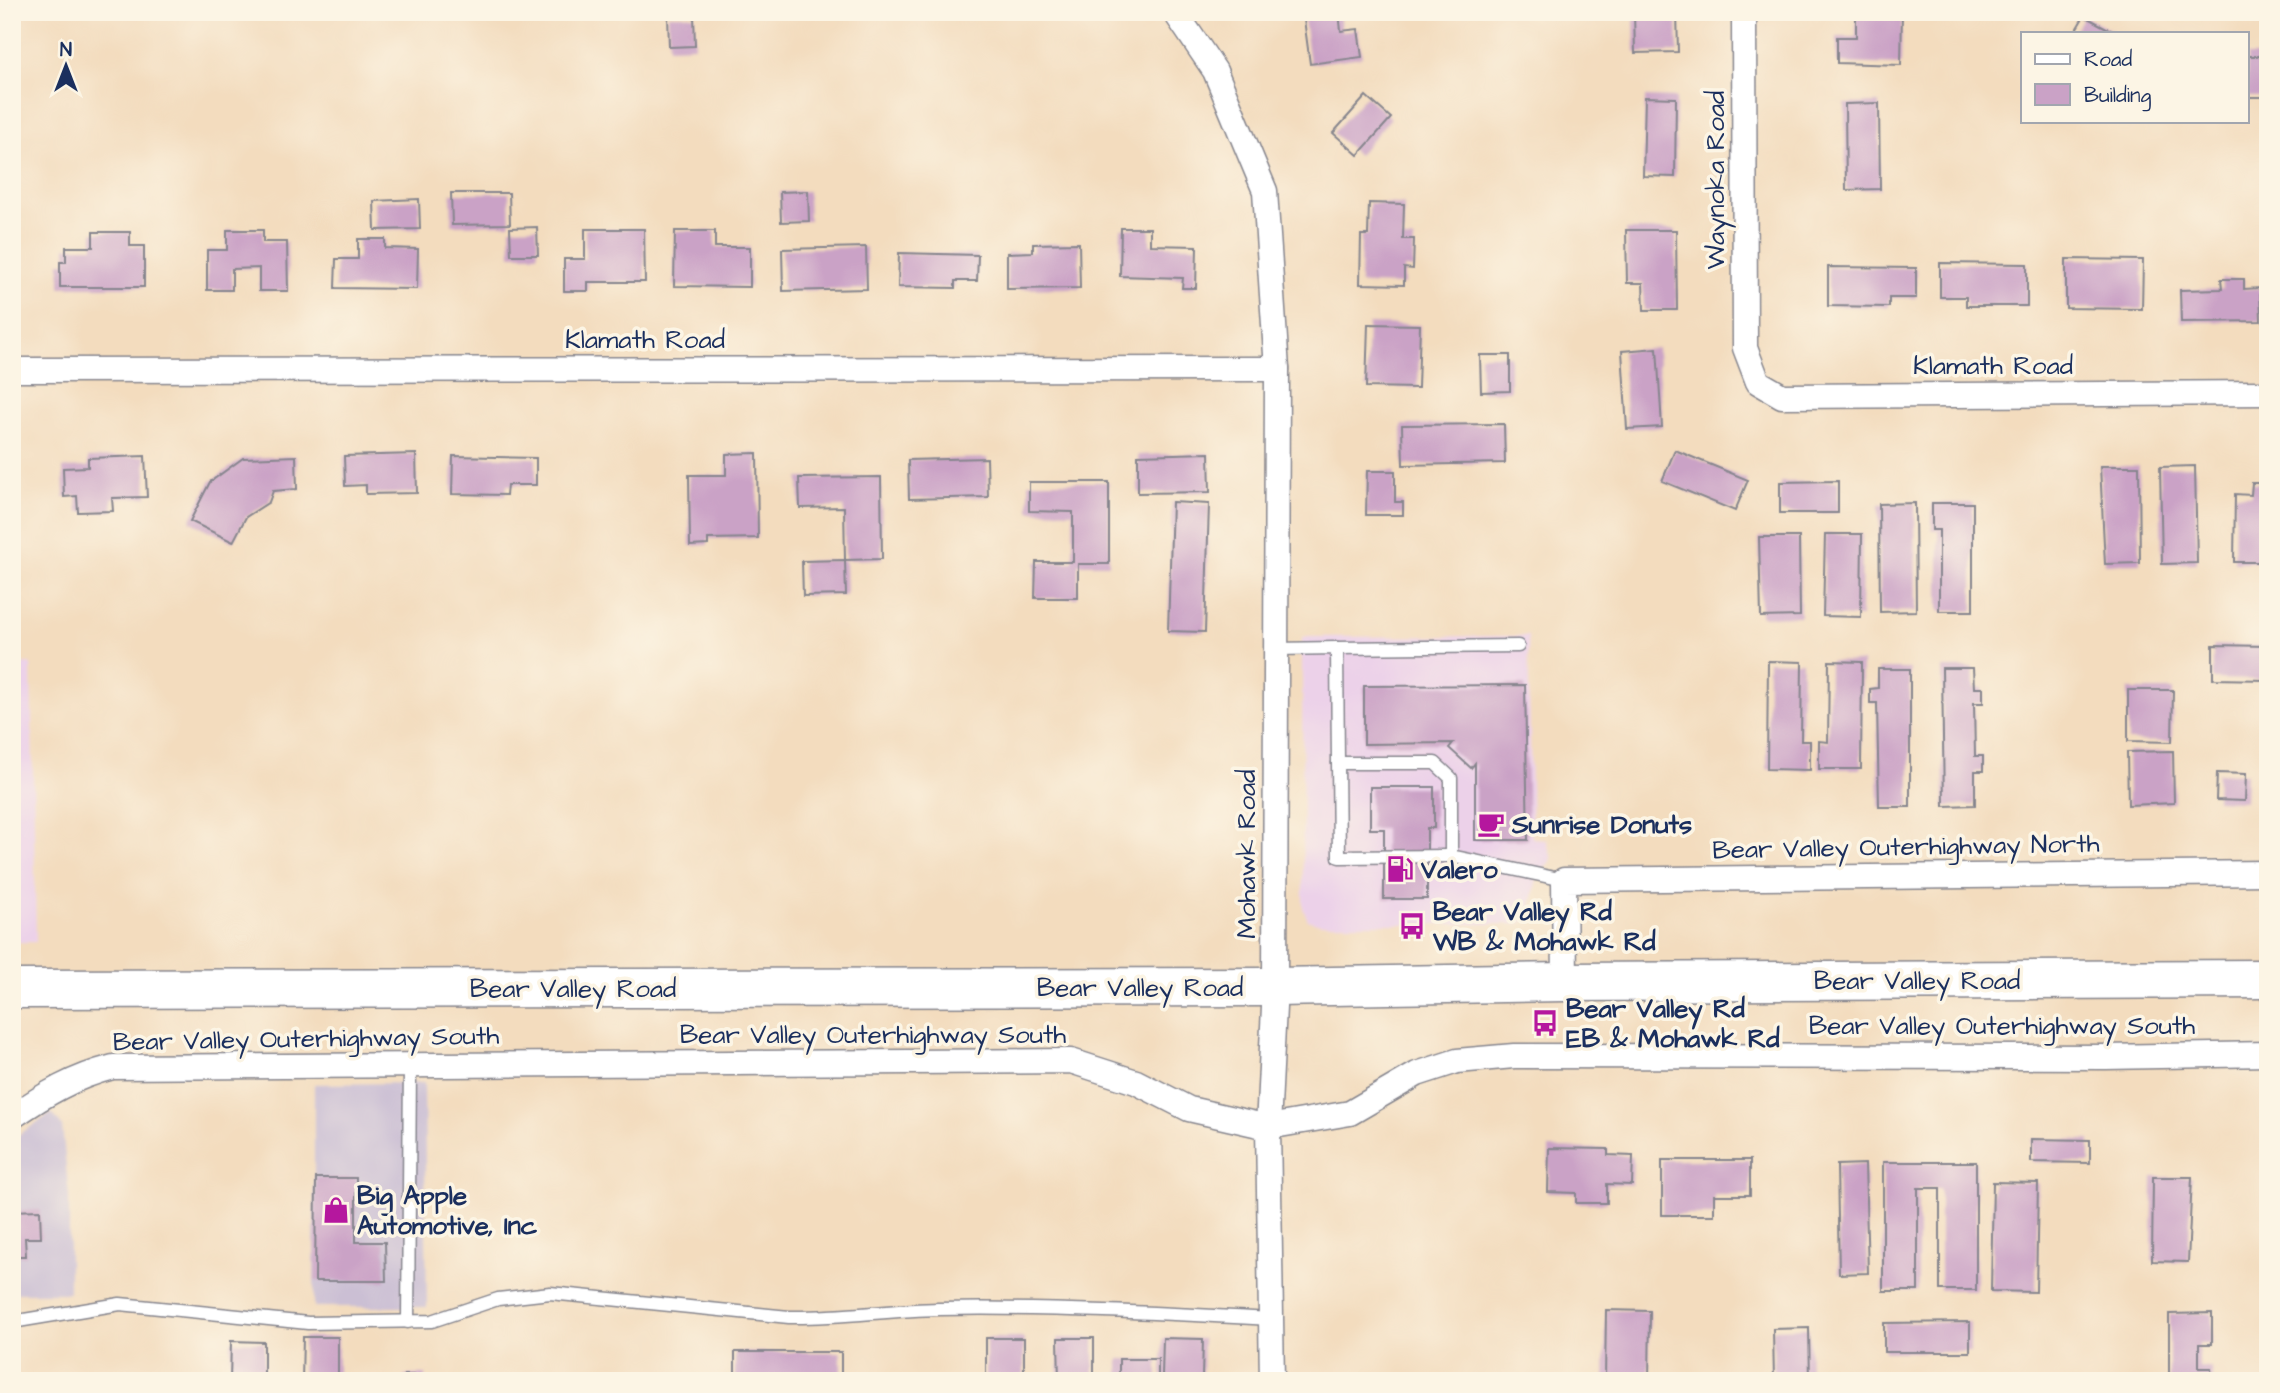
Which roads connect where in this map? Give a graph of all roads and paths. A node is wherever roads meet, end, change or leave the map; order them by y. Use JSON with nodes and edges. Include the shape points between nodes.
{"nodes":[{"id":1,"x":1175,"y":12,"type":"edge"},
{"id":2,"x":1744,"y":12,"type":"edge"},
{"id":3,"x":1745,"y":348,"type":"joint"},
{"id":4,"x":1277,"y":369,"type":"junction"},
{"id":5,"x":12,"y":370,"type":"edge"},
{"id":6,"x":2268,"y":393,"type":"edge"},
{"id":7,"x":1518,"y":646,"type":"dead end"},
{"id":8,"x":1337,"y":648,"type":"junction"},
{"id":9,"x":1276,"y":649,"type":"junction"},
{"id":10,"x":1338,"y":763,"type":"junction"},
{"id":11,"x":1451,"y":856,"type":"junction"},
{"id":12,"x":2268,"y":873,"type":"edge"},
{"id":13,"x":1563,"y":880,"type":"junction"},
{"id":14,"x":2268,"y":979,"type":"edge"},
{"id":15,"x":1564,"y":982,"type":"junction"},
{"id":16,"x":1275,"y":987,"type":"junction"},
{"id":17,"x":12,"y":989,"type":"edge"},
{"id":18,"x":2268,"y":1054,"type":"edge"},
{"id":19,"x":410,"y":1065,"type":"junction"},
{"id":20,"x":12,"y":1117,"type":"edge"},
{"id":21,"x":1268,"y":1127,"type":"junction"},
{"id":22,"x":1271,"y":1319,"type":"junction"},
{"id":23,"x":12,"y":1322,"type":"edge"},
{"id":24,"x":408,"y":1322,"type":"junction"},
{"id":25,"x":1272,"y":1381,"type":"edge"}],
"edges":[{"from":1,"to":4,"type":"street","name":"Mohawk Road","via":[[1215,71],[1265,191]]},
{"from":2,"to":3,"type":"street","name":"Waynoka Road"},
{"from":3,"to":6,"type":"street","name":"Klamath Road","via":[[1758,382],[1782,396]]},
{"from":4,"to":5,"type":"street","name":"Klamath Road"},
{"from":4,"to":9,"type":"street","name":"Mohawk Road"},
{"from":7,"to":8,"type":"lane"},
{"from":8,"to":9,"type":"lane"},
{"from":8,"to":10,"type":"lane"},
{"from":9,"to":16,"type":"street","name":"Mohawk Road"},
{"from":10,"to":11,"type":"lane","via":[[1434,763],[1451,778]]},
{"from":10,"to":11,"type":"lane","via":[[1339,857]]},
{"from":11,"to":13,"type":"lane"},
{"from":12,"to":13,"type":"street","name":"Bear Valley Outerhighway North"},
{"from":13,"to":15,"type":"street"},
{"from":14,"to":15,"type":"main road","name":"Bear Valley Road"},
{"from":15,"to":16,"type":"main road","name":"Bear Valley Road"},
{"from":16,"to":17,"type":"main road","name":"Bear Valley Road"},
{"from":16,"to":21,"type":"street","name":"Mohawk Road"},
{"from":18,"to":21,"type":"street","name":"Bear Valley Outerhighway South","via":[[1514,1056],[1457,1061],[1417,1074],[1350,1113]]},
{"from":19,"to":20,"type":"street","name":"Bear Valley Outerhighway South","via":[[113,1067],[55,1087]]},
{"from":19,"to":21,"type":"street","name":"Bear Valley Outerhighway South","via":[[1071,1061],[1136,1082],[1189,1110]]},
{"from":19,"to":24,"type":"lane"},
{"from":21,"to":22,"type":"street","name":"Mohawk Road"},
{"from":22,"to":24,"type":"lane","via":[[1091,1309],[937,1309],[789,1317],[550,1293],[498,1299],[432,1321]]},
{"from":22,"to":25,"type":"street","name":"Mohawk Road"},
{"from":23,"to":24,"type":"lane","via":[[120,1304],[308,1323]]}]}
